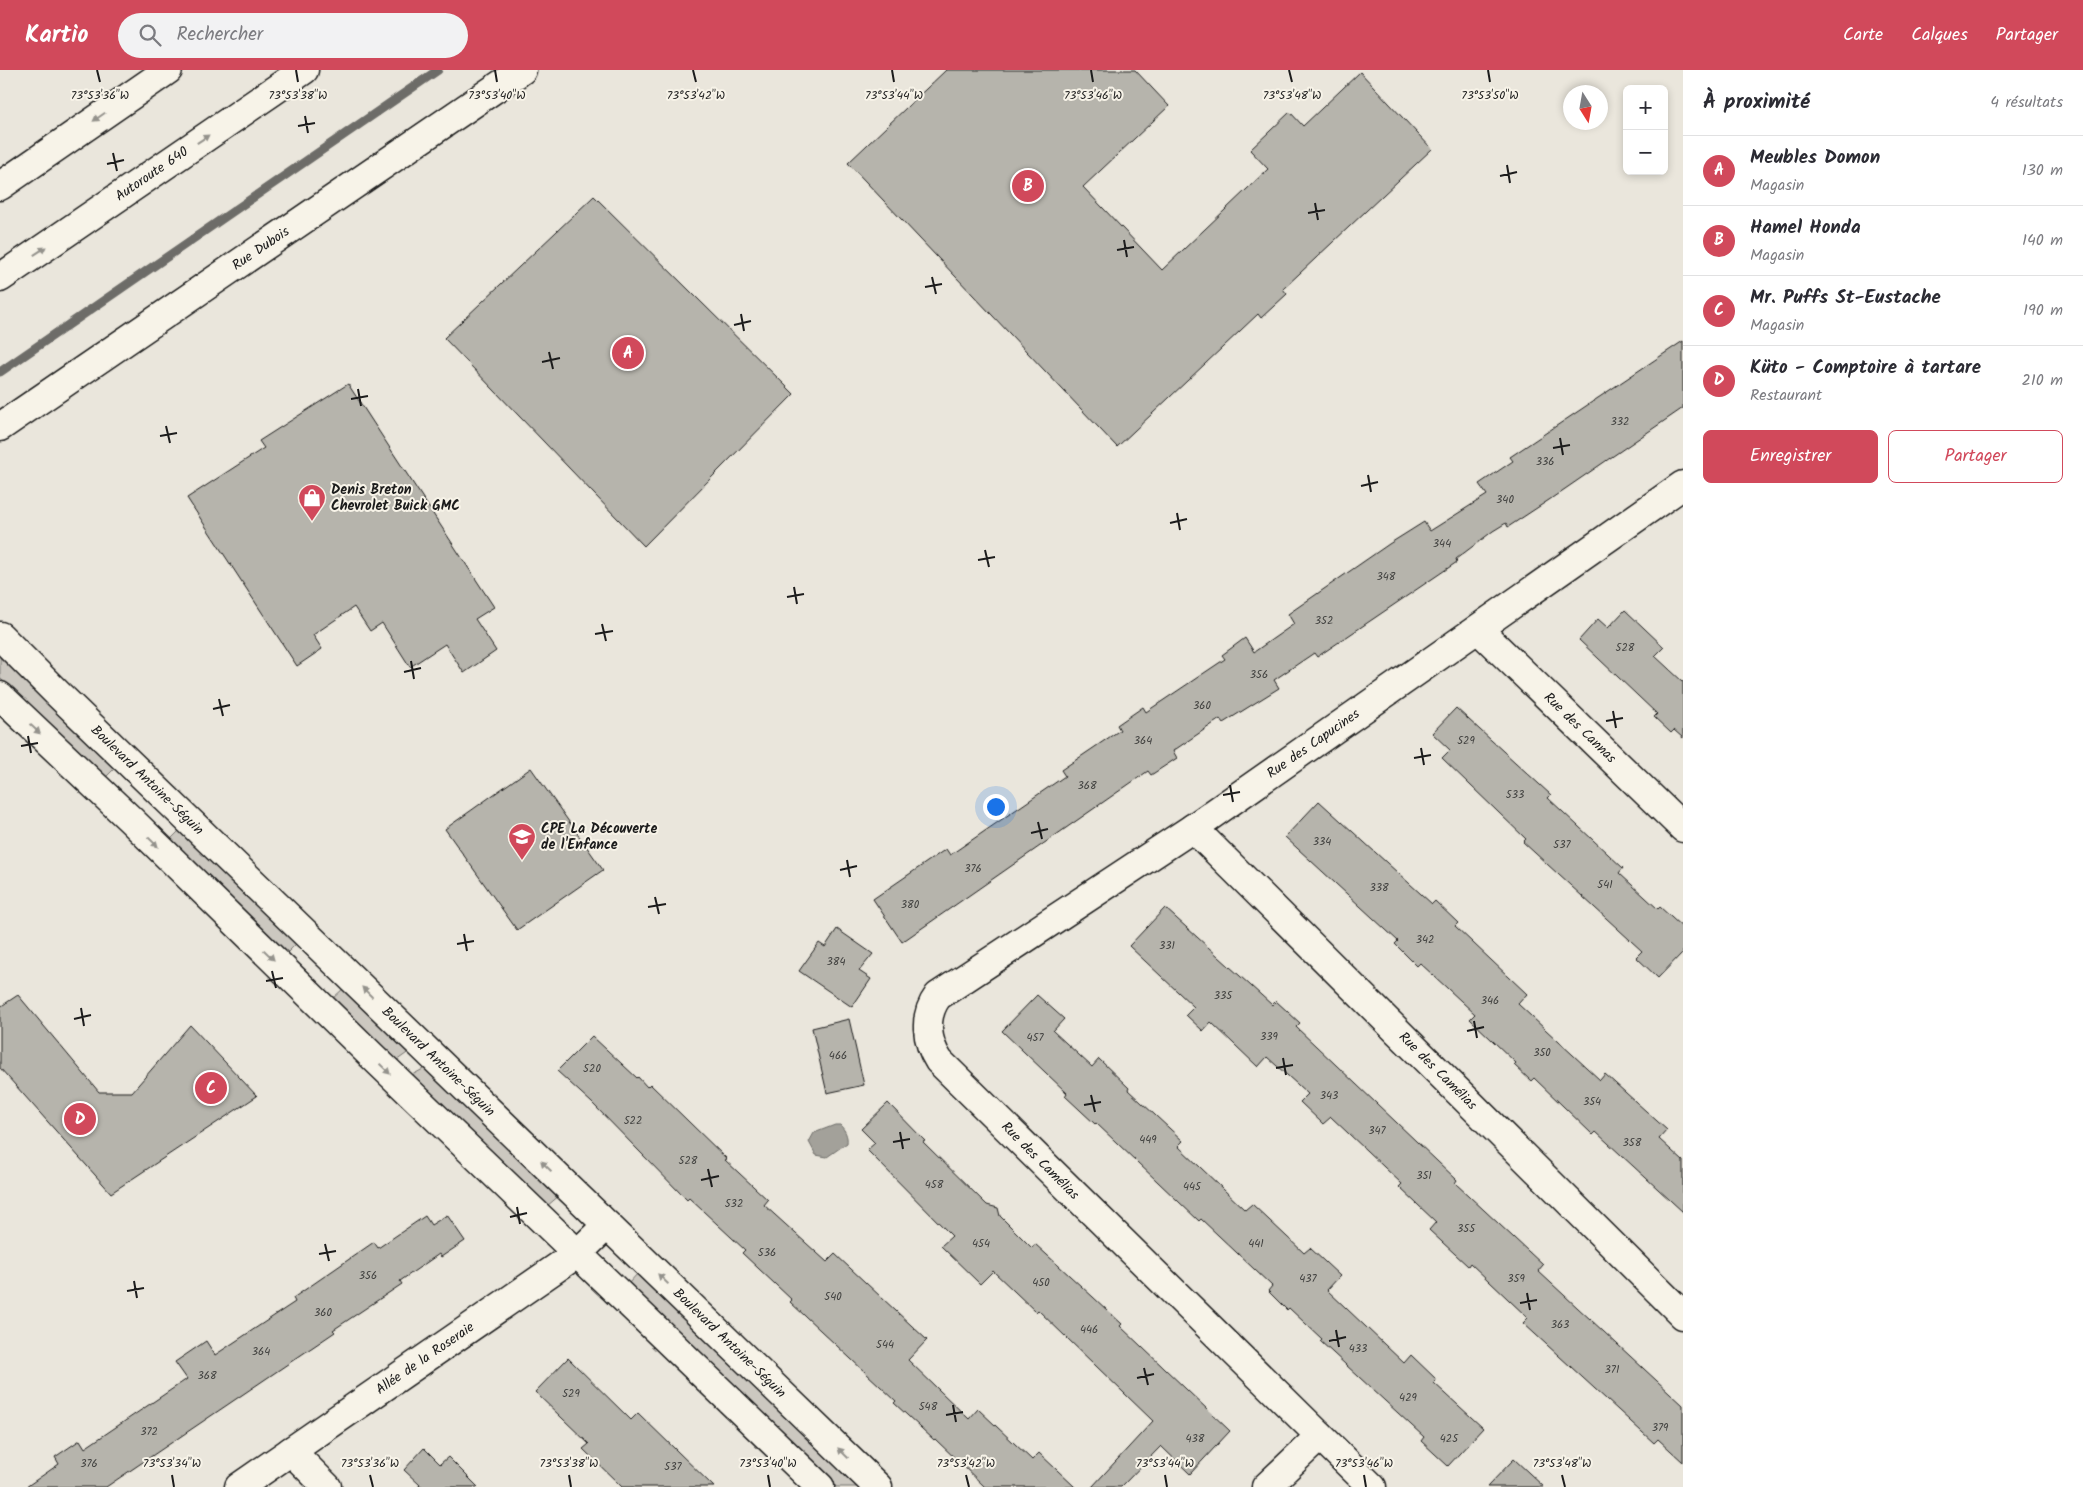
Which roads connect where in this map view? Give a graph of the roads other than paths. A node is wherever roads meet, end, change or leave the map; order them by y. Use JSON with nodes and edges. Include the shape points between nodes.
{"nodes":[{"id":1,"x":168,"y":70,"type":"edge"},
{"id":2,"x":304,"y":70,"type":"edge"},
{"id":3,"x":522,"y":70,"type":"edge"},
{"id":4,"x":0,"y":186,"type":"edge"},
{"id":5,"x":0,"y":278,"type":"edge"},
{"id":6,"x":0,"y":427,"type":"edge"},
{"id":7,"x":1683,"y":485,"type":"edge"},
{"id":8,"x":1478,"y":629,"type":"junction"},
{"id":9,"x":0,"y":636,"type":"edge"},
{"id":10,"x":0,"y":696,"type":"edge"},
{"id":11,"x":160,"y":792,"type":"junction"},
{"id":12,"x":130,"y":819,"type":"junction"},
{"id":13,"x":1193,"y":828,"type":"junction"},
{"id":14,"x":1683,"y":828,"type":"edge"},
{"id":15,"x":330,"y":955,"type":"junction"},
{"id":16,"x":299,"y":985,"type":"junction"},
{"id":17,"x":938,"y":996,"type":"joint"},
{"id":18,"x":607,"y":1225,"type":"junction"},
{"id":19,"x":578,"y":1253,"type":"junction"},
{"id":20,"x":1683,"y":1315,"type":"edge"},
{"id":21,"x":1320,"y":1436,"type":"junction"},
{"id":22,"x":292,"y":1451,"type":"junction"},
{"id":23,"x":239,"y":1487,"type":"edge"},
{"id":24,"x":327,"y":1487,"type":"edge"},
{"id":25,"x":820,"y":1487,"type":"edge"},
{"id":26,"x":878,"y":1487,"type":"edge"},
{"id":27,"x":1266,"y":1487,"type":"edge"},
{"id":28,"x":1372,"y":1487,"type":"edge"}],
"edges":[{"from":1,"to":4,"type":"main road","one_way":true},
{"from":5,"to":2,"type":"main road","name":"Autoroute 640","one_way":true},
{"from":3,"to":6,"type":"main road","name":"Rue Dubois"},
{"from":7,"to":8,"type":"main road","name":"Rue des Capucines"},
{"from":8,"to":13,"type":"main road","name":"Rue des Capucines"},
{"from":8,"to":14,"type":"main road","name":"Rue des Cannas"},
{"from":9,"to":11,"type":"main road","name":"Boulevard Antoine-Séguin"},
{"from":10,"to":12,"type":"main road","one_way":true},
{"from":11,"to":12,"type":"main road"},
{"from":11,"to":15,"type":"main road","name":"Boulevard Antoine-Séguin"},
{"from":12,"to":16,"type":"main road","one_way":true},
{"from":13,"to":17,"type":"main road","name":"Rue des Capucines"},
{"from":13,"to":20,"type":"main road","name":"Rue des Camélias"},
{"from":15,"to":16,"type":"main road"},
{"from":18,"to":15,"type":"main road","name":"Boulevard Antoine-Séguin","one_way":true},
{"from":16,"to":19,"type":"main road","one_way":true},
{"from":17,"to":21,"type":"main road","name":"Rue des Camélias","via":[[927,1022],[932,1050],[939,1062]]},
{"from":18,"to":19,"type":"main road","name":"Allée de la Roseraie"},
{"from":26,"to":18,"type":"main road","name":"Boulevard Antoine-Séguin","one_way":true},
{"from":19,"to":22,"type":"main road","name":"Allée de la Roseraie"},
{"from":19,"to":25,"type":"main road"},
{"from":21,"to":27,"type":"main road"},
{"from":21,"to":28,"type":"main road","name":"Rue des Camélias"},
{"from":22,"to":23,"type":"main road","name":"Allée de la Roseraie"},
{"from":22,"to":24,"type":"main road"}]}
